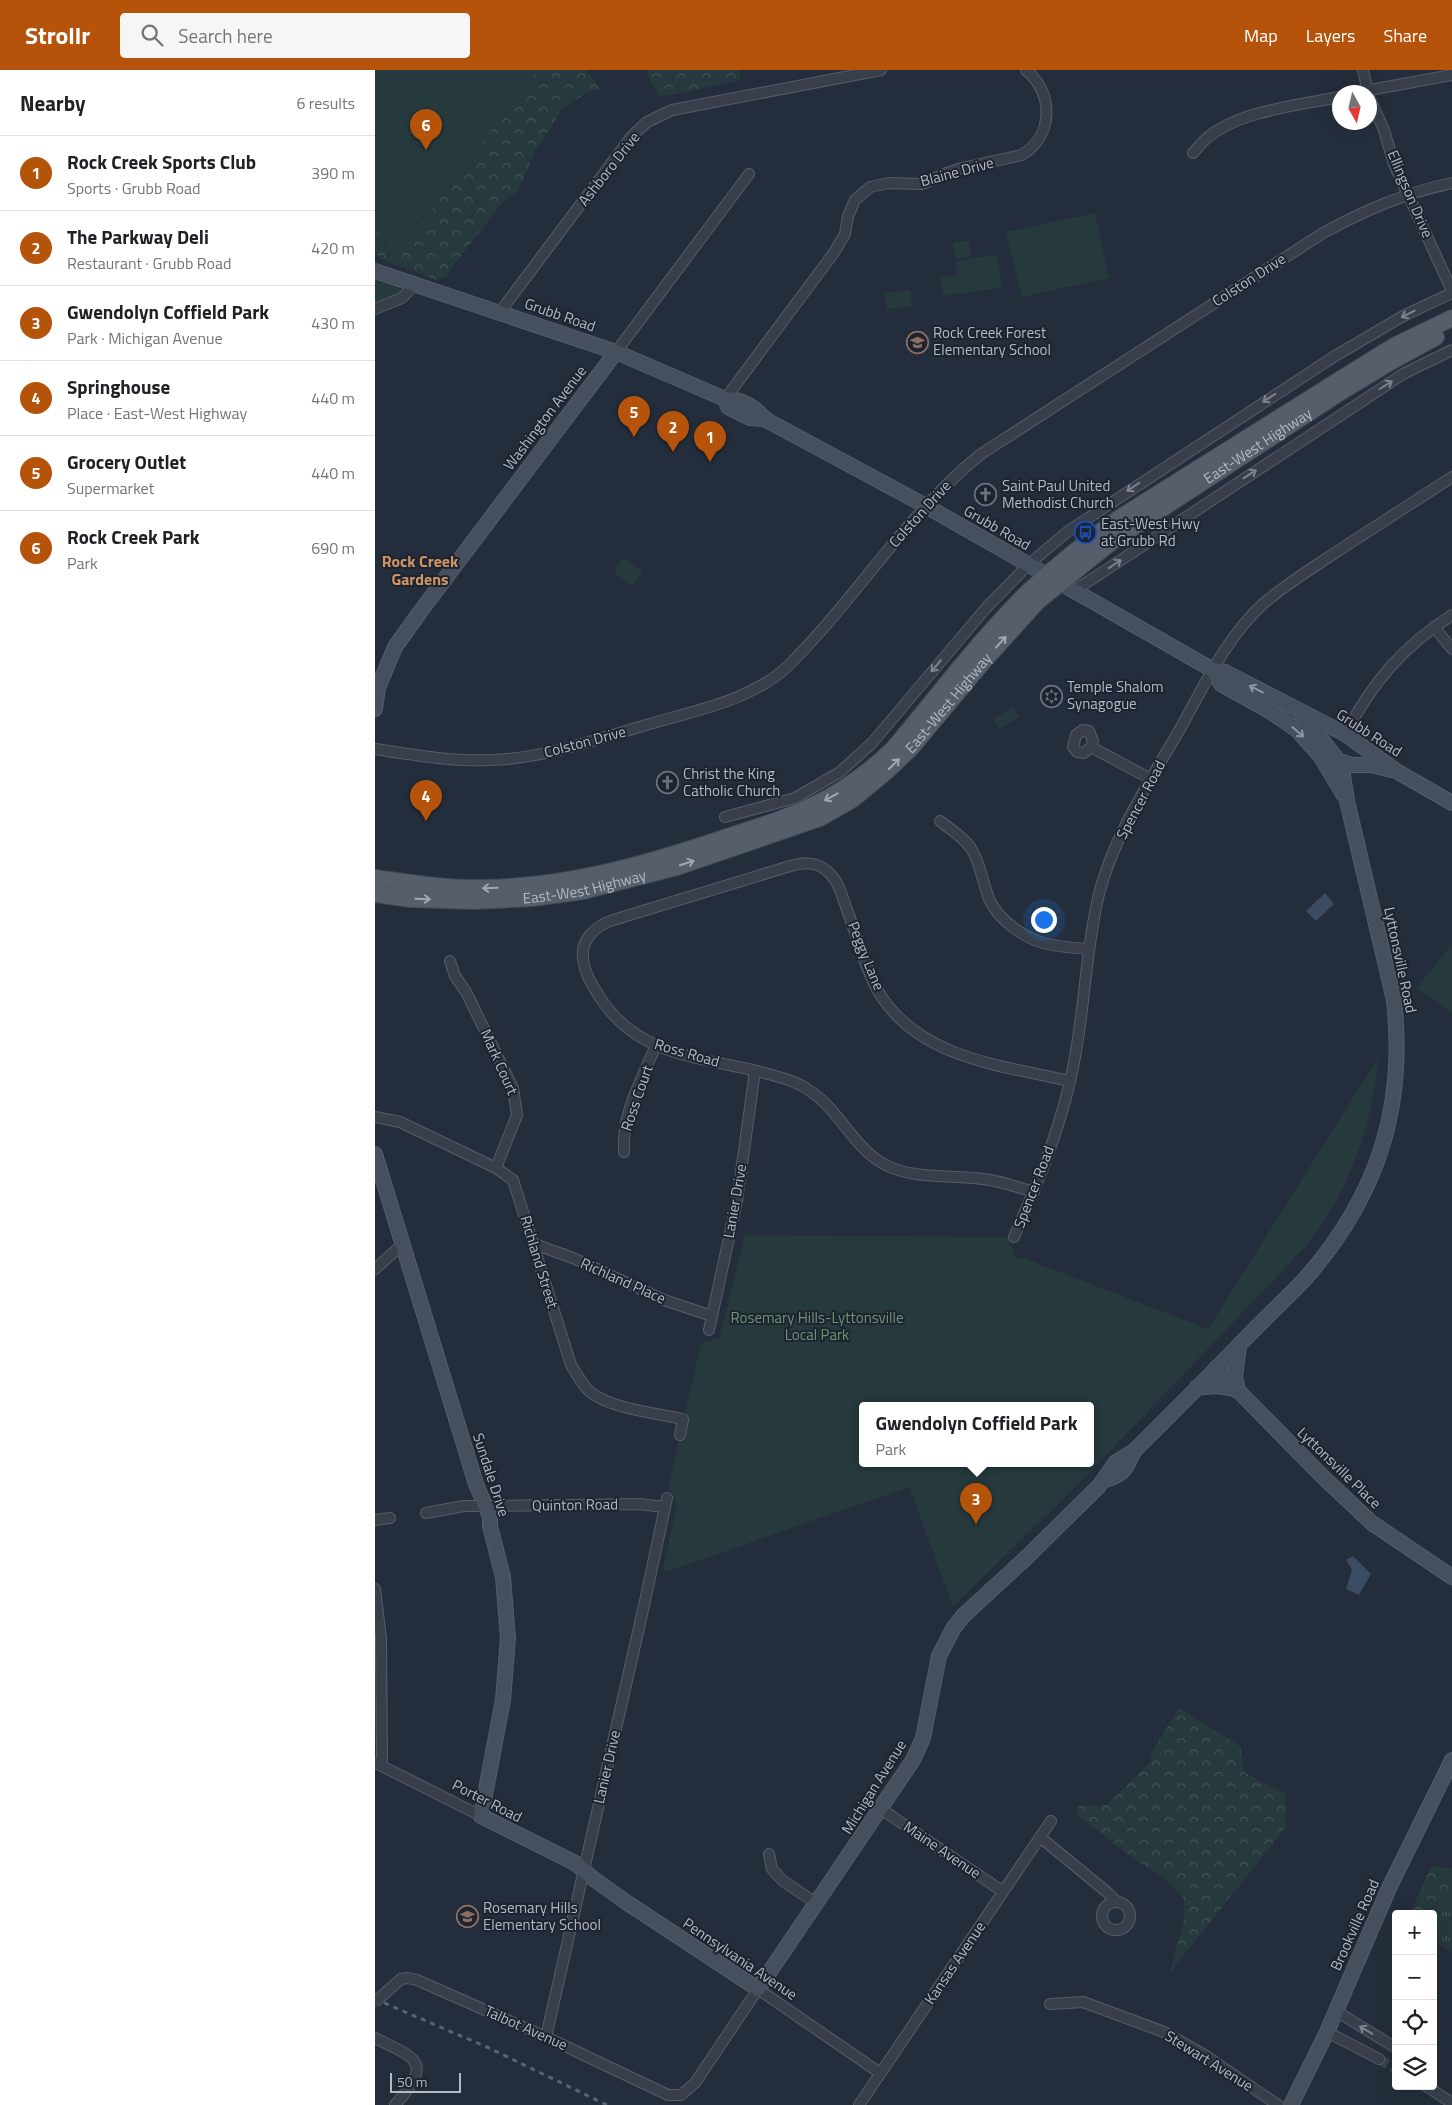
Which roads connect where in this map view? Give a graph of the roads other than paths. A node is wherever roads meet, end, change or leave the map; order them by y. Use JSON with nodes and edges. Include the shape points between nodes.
{"nodes":[{"id":1,"x":881,"y":70,"type":"edge"},
{"id":2,"x":1025,"y":70,"type":"edge"},
{"id":3,"x":1363,"y":70,"type":"edge"},
{"id":4,"x":1452,"y":75,"type":"edge"},
{"id":5,"x":1365,"y":85,"type":"edge"},
{"id":6,"x":1377,"y":91,"type":"edge"},
{"id":7,"x":1332,"y":98,"type":"edge"},
{"id":8,"x":1377,"y":116,"type":"edge"},
{"id":9,"x":1193,"y":153,"type":"dead end"},
{"id":10,"x":749,"y":174,"type":"dead end"},
{"id":11,"x":1452,"y":183,"type":"edge"},
{"id":12,"x":1407,"y":194,"type":"junction"},
{"id":13,"x":378,"y":271,"type":"edge"},
{"id":14,"x":415,"y":284,"type":"junction"},
{"id":15,"x":1452,"y":292,"type":"edge"},
{"id":16,"x":375,"y":309,"type":"edge"},
{"id":17,"x":499,"y":312,"type":"junction"},
{"id":18,"x":1452,"y":318,"type":"edge"},
{"id":19,"x":1452,"y":330,"type":"edge"},
{"id":20,"x":1452,"y":350,"type":"edge"},
{"id":21,"x":616,"y":352,"type":"junction"},
{"id":22,"x":725,"y":399,"type":"junction"},
{"id":23,"x":1452,"y":477,"type":"edge"},
{"id":24,"x":926,"y":506,"type":"junction"},
{"id":25,"x":1028,"y":565,"type":"junction"},
{"id":26,"x":1053,"y":579,"type":"junction"},
{"id":27,"x":1074,"y":591,"type":"junction"},
{"id":28,"x":1452,"y":615,"type":"edge"},
{"id":29,"x":1434,"y":627,"type":"junction"},
{"id":30,"x":1452,"y":649,"type":"edge"},
{"id":31,"x":1213,"y":670,"type":"junction"},
{"id":32,"x":376,"y":690,"type":"edge"},
{"id":33,"x":375,"y":709,"type":"edge"},
{"id":34,"x":1298,"y":710,"type":"junction"},
{"id":35,"x":1345,"y":734,"type":"junction"},
{"id":36,"x":1091,"y":747,"type":"dead end"},
{"id":37,"x":375,"y":749,"type":"edge"},
{"id":38,"x":1321,"y":757,"type":"junction"},
{"id":39,"x":1338,"y":760,"type":"junction"},
{"id":40,"x":1399,"y":772,"type":"junction"},
{"id":41,"x":1151,"y":779,"type":"junction"},
{"id":42,"x":1347,"y":801,"type":"junction"},
{"id":43,"x":1452,"y":803,"type":"edge"},
{"id":44,"x":774,"y":804,"type":"junction"},
{"id":45,"x":725,"y":817,"type":"dead end"},
{"id":46,"x":779,"y":820,"type":"junction"},
{"id":47,"x":940,"y":822,"type":"dead end"},
{"id":48,"x":787,"y":867,"type":"joint"},
{"id":49,"x":375,"y":878,"type":"edge"},
{"id":50,"x":375,"y":894,"type":"edge"},
{"id":51,"x":1089,"y":949,"type":"junction"},
{"id":52,"x":450,"y":961,"type":"dead end"},
{"id":53,"x":656,"y":1045,"type":"junction"},
{"id":54,"x":755,"y":1071,"type":"junction"},
{"id":55,"x":1071,"y":1081,"type":"junction"},
{"id":56,"x":375,"y":1117,"type":"edge"},
{"id":57,"x":624,"y":1152,"type":"dead end"},
{"id":58,"x":375,"y":1154,"type":"edge"},
{"id":59,"x":496,"y":1168,"type":"junction"},
{"id":60,"x":1033,"y":1192,"type":"junction"},
{"id":61,"x":1014,"y":1238,"type":"dead end"},
{"id":62,"x":403,"y":1244,"type":"junction"},
{"id":63,"x":534,"y":1244,"type":"junction"},
{"id":64,"x":375,"y":1270,"type":"edge"},
{"id":65,"x":712,"y":1316,"type":"junction"},
{"id":66,"x":709,"y":1330,"type":"dead end"},
{"id":67,"x":1239,"y":1345,"type":"junction"},
{"id":68,"x":1216,"y":1368,"type":"junction"},
{"id":69,"x":1196,"y":1388,"type":"junction"},
{"id":70,"x":1238,"y":1391,"type":"junction"},
{"id":71,"x":680,"y":1435,"type":"dead end"},
{"id":72,"x":666,"y":1502,"type":"joint"},
{"id":73,"x":486,"y":1506,"type":"junction"},
{"id":74,"x":426,"y":1513,"type":"dead end"},
{"id":75,"x":390,"y":1518,"type":"dead end"},
{"id":76,"x":375,"y":1520,"type":"edge"},
{"id":77,"x":1452,"y":1577,"type":"edge"},
{"id":78,"x":375,"y":1589,"type":"edge"},
{"id":79,"x":1452,"y":1760,"type":"edge"},
{"id":80,"x":378,"y":1764,"type":"edge"},
{"id":81,"x":881,"y":1809,"type":"junction"},
{"id":82,"x":481,"y":1816,"type":"junction"},
{"id":83,"x":1051,"y":1821,"type":"dead end"},
{"id":84,"x":1041,"y":1837,"type":"junction"},
{"id":85,"x":769,"y":1854,"type":"dead end"},
{"id":86,"x":584,"y":1870,"type":"junction"},
{"id":87,"x":1003,"y":1891,"type":"junction"},
{"id":88,"x":1117,"y":1902,"type":"dead end"},
{"id":89,"x":816,"y":1903,"type":"junction"},
{"id":90,"x":758,"y":1989,"type":"junction"},
{"id":91,"x":375,"y":2002,"type":"edge"},
{"id":92,"x":1050,"y":2004,"type":"dead end"},
{"id":93,"x":1336,"y":2011,"type":"junction"},
{"id":94,"x":1327,"y":2032,"type":"junction"},
{"id":95,"x":546,"y":2036,"type":"junction"},
{"id":96,"x":375,"y":2038,"type":"edge"},
{"id":97,"x":1392,"y":2046,"type":"edge"},
{"id":98,"x":1379,"y":2059,"type":"tunnel mouth"},
{"id":99,"x":879,"y":2073,"type":"junction"},
{"id":100,"x":1432,"y":2090,"type":"edge"},
{"id":101,"x":681,"y":2095,"type":"joint"},
{"id":102,"x":1452,"y":2103,"type":"edge"},
{"id":103,"x":395,"y":2105,"type":"edge"},
{"id":104,"x":859,"y":2105,"type":"edge"},
{"id":105,"x":1278,"y":2105,"type":"edge"},
{"id":106,"x":1291,"y":2105,"type":"edge"}],
"edges":[{"from":1,"to":17,"type":"street","name":"Ashboro Drive","via":[[671,110],[647,122],[631,137]]},
{"from":2,"to":22,"type":"street","name":"Blaine Drive","via":[[1037,83],[1047,110],[1045,130],[1033,148],[1022,155],[944,174],[922,184],[889,183],[870,187],[855,200],[845,234],[833,254]]},
{"from":3,"to":5,"type":"street","name":"Ellingson Drive"},
{"from":4,"to":6,"type":"street"},
{"from":7,"to":9,"type":"street","via":[[1253,114],[1218,130]]},
{"from":8,"to":12,"type":"street","name":"Ellingson Drive"},
{"from":10,"to":21,"type":"street","name":"Washington Avenue"},
{"from":11,"to":12,"type":"street","name":"Colston Drive"},
{"from":12,"to":15,"type":"street","name":"Ellingson Drive"},
{"from":12,"to":24,"type":"street","name":"Colston Drive","via":[[1323,233],[1049,408],[981,454]]},
{"from":13,"to":14,"type":"street","name":"Grubb Road"},
{"from":14,"to":16,"type":"street","via":[[401,298]]},
{"from":14,"to":17,"type":"street","name":"Grubb Road"},
{"from":15,"to":25,"type":"street","one_way":true,"via":[[1405,315],[1318,366],[1073,527]]},
{"from":17,"to":21,"type":"street","name":"Grubb Road"},
{"from":18,"to":26,"type":"main road","name":"East-West Highway","via":[[1376,357],[1121,517],[1084,543]]},
{"from":19,"to":26,"type":"main road","name":"East-West Highway","via":[[1391,361],[1339,393]]},
{"from":27,"to":20,"type":"street","name":"East-West Highway","one_way":true,"via":[[1403,374]]},
{"from":21,"to":22,"type":"street","name":"Grubb Road"},
{"from":21,"to":32,"type":"street","name":"Washington Avenue","via":[[395,647]]},
{"from":22,"to":24,"type":"street","name":"Grubb Road","via":[[729,407],[750,418],[763,419]]},
{"from":23,"to":31,"type":"street","name":"Spencer Road","via":[[1265,602],[1236,634]]},
{"from":24,"to":25,"type":"street","name":"Grubb Road"},
{"from":24,"to":37,"type":"street","name":"Colston Drive","via":[[792,662],[770,680],[746,693],[568,748],[526,757],[479,760]]},
{"from":25,"to":26,"type":"street","name":"Grubb Road"},
{"from":25,"to":44,"type":"street","one_way":true,"via":[[986,608],[872,743],[853,761],[795,798]]},
{"from":26,"to":27,"type":"street","name":"Grubb Road"},
{"from":26,"to":46,"type":"main road","name":"East-West Highway","one_way":true,"via":[[979,646],[893,749],[874,767],[812,808]]},
{"from":50,"to":26,"type":"main road","name":"East-West Highway","one_way":true,"via":[[410,899],[474,901],[583,891],[677,866],[820,818],[853,799],[900,759],[1038,602]]},
{"from":27,"to":31,"type":"street","name":"Grubb Road"},
{"from":28,"to":29,"type":"street"},
{"from":29,"to":30,"type":"street"},
{"from":29,"to":35,"type":"street","via":[[1406,649],[1385,672]]},
{"from":34,"to":31,"type":"street","name":"Grubb Road","one_way":true,"via":[[1225,672]]},
{"from":31,"to":38,"type":"street","name":"Grubb Road","one_way":true,"via":[[1221,684],[1271,712],[1309,742]]},
{"from":31,"to":41,"type":"street","name":"Spencer Road"},
{"from":32,"to":33,"type":"street","name":"Washington Avenue"},
{"from":34,"to":35,"type":"street","name":"Grubb Road"},
{"from":34,"to":39,"type":"street","name":"Lyttonsville Road"},
{"from":35,"to":40,"type":"street","name":"Grubb Road"},
{"from":36,"to":41,"type":"street"},
{"from":38,"to":39,"type":"street","name":"Grubb Road"},
{"from":38,"to":42,"type":"street","name":"Lyttonsville Road"},
{"from":39,"to":40,"type":"street","name":"Grubb Road"},
{"from":39,"to":42,"type":"street","name":"Lyttonsville Road"},
{"from":40,"to":43,"type":"street","name":"Grubb Road"},
{"from":41,"to":51,"type":"street","name":"Spencer Road","via":[[1107,867]]},
{"from":42,"to":67,"type":"street","name":"Lyttonsville Road","via":[[1394,1000],[1396,1086],[1384,1141],[1357,1207],[1305,1279]]},
{"from":44,"to":45,"type":"street"},
{"from":44,"to":46,"type":"street"},
{"from":46,"to":49,"type":"main road","name":"East-West Highway","one_way":true,"via":[[642,864],[560,882],[483,888]]},
{"from":47,"to":51,"type":"street","via":[[972,850],[991,902],[1008,922],[1031,938],[1047,944]]},
{"from":48,"to":53,"type":"street","name":"Ross Road","via":[[610,920],[601,924],[587,939],[582,953],[584,966],[596,991],[631,1032]]},
{"from":48,"to":55,"type":"street","name":"Peggy Lane","via":[[804,863],[827,870],[839,887],[881,995],[907,1025],[936,1046],[973,1059]]},
{"from":51,"to":55,"type":"street","name":"Spencer Road"},
{"from":52,"to":59,"type":"street","name":"Mark Court","via":[[513,1088],[517,1115]]},
{"from":53,"to":54,"type":"street","name":"Ross Road","via":[[691,1057]]},
{"from":53,"to":57,"type":"street","name":"Ross Court","via":[[626,1119]]},
{"from":54,"to":60,"type":"street","name":"Ross Road","via":[[782,1078],[810,1091],[830,1109],[862,1148],[892,1168],[919,1175],[990,1180]]},
{"from":54,"to":65,"type":"street","name":"Lanier Drive","via":[[737,1201]]},
{"from":55,"to":60,"type":"street","name":"Spencer Road"},
{"from":56,"to":59,"type":"street","name":"Richland Street","via":[[400,1122]]},
{"from":58,"to":62,"type":"street","name":"Sundale Drive"},
{"from":59,"to":63,"type":"street","name":"Richland Street","via":[[513,1180]]},
{"from":60,"to":61,"type":"street","name":"Spencer Road"},
{"from":62,"to":64,"type":"street"},
{"from":62,"to":73,"type":"street","name":"Sundale Drive","via":[[476,1484]]},
{"from":63,"to":65,"type":"street","name":"Richland Place","via":[[573,1258],[664,1300]]},
{"from":63,"to":71,"type":"street","name":"Richland Street","via":[[571,1365],[588,1390],[617,1404],[683,1419]]},
{"from":65,"to":66,"type":"street","name":"Lanier Drive"},
{"from":67,"to":68,"type":"street","name":"Lyttonsville Road"},
{"from":67,"to":70,"type":"street","via":[[1235,1368]]},
{"from":68,"to":69,"type":"street","name":"Michigan Avenue"},
{"from":68,"to":70,"type":"street","name":"Lyttonsville Place"},
{"from":69,"to":70,"type":"street","via":[[1217,1386]]},
{"from":69,"to":81,"type":"street","name":"Michigan Avenue","via":[[1134,1451],[1126,1470],[1104,1480],[953,1628],[939,1656],[923,1738],[913,1760]]},
{"from":70,"to":77,"type":"street","name":"Lyttonsville Place","via":[[1371,1523]]},
{"from":72,"to":73,"type":"street","name":"Quinton Road"},
{"from":72,"to":86,"type":"street","name":"Lanier Drive"},
{"from":73,"to":74,"type":"street","name":"Quinton Road","via":[[464,1506]]},
{"from":73,"to":82,"type":"street","name":"Sundale Drive","via":[[503,1577],[508,1638],[503,1700]]},
{"from":75,"to":76,"type":"street"},
{"from":78,"to":80,"type":"street","via":[[381,1638]]},
{"from":79,"to":93,"type":"street","name":"Brookville Road","via":[[1385,1895]]},
{"from":80,"to":82,"type":"street","name":"Porter Road"},
{"from":81,"to":87,"type":"street","name":"Maine Avenue"},
{"from":81,"to":89,"type":"street","name":"Michigan Avenue"},
{"from":82,"to":86,"type":"street","name":"Porter Road"},
{"from":83,"to":84,"type":"street","name":"Kansas Avenue"},
{"from":84,"to":87,"type":"street","name":"Kansas Avenue"},
{"from":84,"to":88,"type":"street"},
{"from":85,"to":89,"type":"street","via":[[772,1869],[783,1881]]},
{"from":86,"to":90,"type":"street","name":"Pennsylvania Avenue","via":[[626,1902]]},
{"from":86,"to":95,"type":"street","name":"Lanier Drive"},
{"from":87,"to":99,"type":"street","name":"Kansas Avenue"},
{"from":89,"to":90,"type":"street","name":"Michigan Avenue"},
{"from":90,"to":99,"type":"street","name":"Pennsylvania Avenue"},
{"from":90,"to":101,"type":"street","name":"Michigan Avenue","via":[[695,2083]]},
{"from":91,"to":95,"type":"street","name":"Talbot Avenue","bridge":true,"via":[[408,1978]]},
{"from":92,"to":105,"type":"street","name":"Stewart Avenue","via":[[1083,2002],[1164,2032],[1203,2054]]},
{"from":93,"to":94,"type":"street","name":"Brookville Road"},
{"from":97,"to":93,"type":"street","one_way":true},
{"from":94,"to":98,"type":"street"},
{"from":94,"to":106,"type":"street","name":"Brookville Road"},
{"from":95,"to":101,"type":"street","name":"Talbot Avenue","via":[[663,2094]]},
{"from":96,"to":103,"type":"street","via":[[410,2055],[416,2064],[417,2077]]},
{"from":99,"to":104,"type":"street","name":"Kansas Avenue"},
{"from":100,"to":102,"type":"street"}]}
